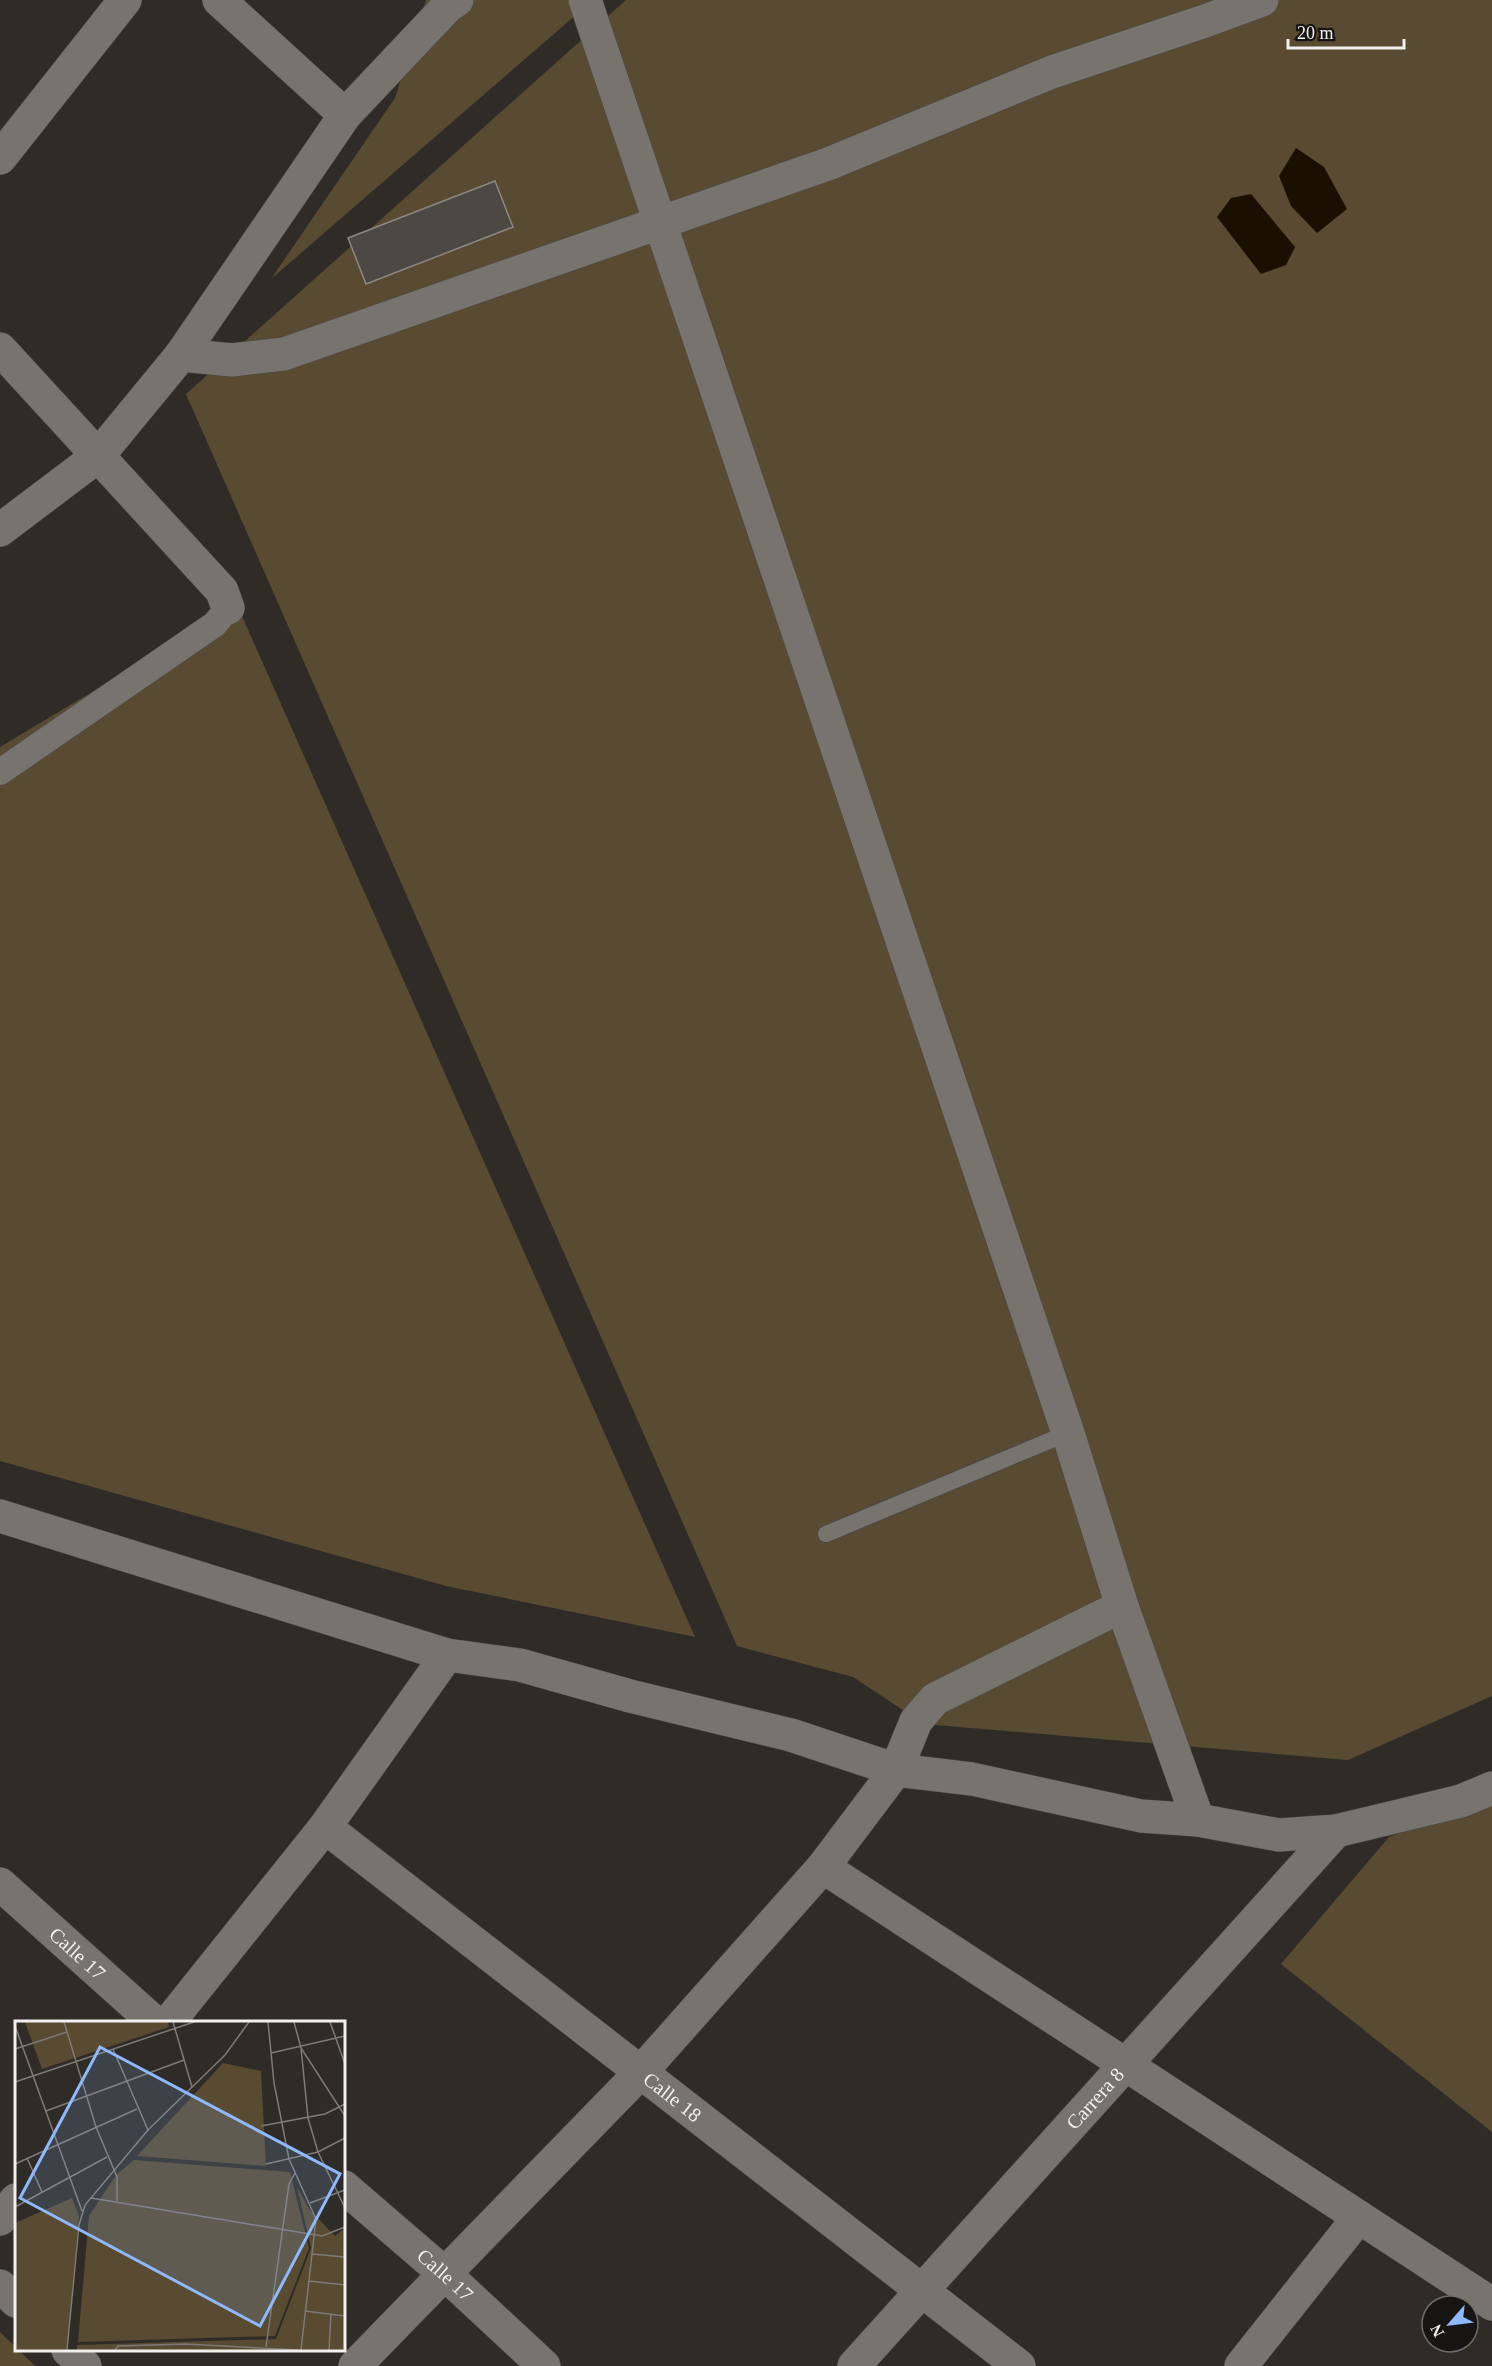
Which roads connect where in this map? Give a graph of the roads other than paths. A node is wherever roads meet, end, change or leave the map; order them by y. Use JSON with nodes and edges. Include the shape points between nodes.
{"nodes":[{"id":1,"x":125,"y":0,"type":"edge"},
{"id":2,"x":219,"y":0,"type":"edge"},
{"id":3,"x":457,"y":0,"type":"edge"},
{"id":4,"x":585,"y":0,"type":"edge"},
{"id":5,"x":1262,"y":0,"type":"edge"},
{"id":6,"x":345,"y":115,"type":"junction"},
{"id":7,"x":0,"y":158,"type":"edge"},
{"id":8,"x":660,"y":224,"type":"junction"},
{"id":9,"x":0,"y":349,"type":"edge"},
{"id":10,"x":181,"y":355,"type":"junction"},
{"id":11,"x":98,"y":456,"type":"junction"},
{"id":12,"x":0,"y":530,"type":"edge"},
{"id":13,"x":228,"y":608,"type":"joint"},
{"id":14,"x":0,"y":772,"type":"edge"},
{"id":15,"x":1068,"y":1433,"type":"junction"},
{"id":16,"x":0,"y":1516,"type":"edge"},
{"id":17,"x":826,"y":1534,"type":"dead end"},
{"id":18,"x":1122,"y":1606,"type":"junction"},
{"id":19,"x":447,"y":1655,"type":"junction"},
{"id":20,"x":896,"y":1770,"type":"junction"},
{"id":21,"x":1492,"y":1788,"type":"edge"},
{"id":22,"x":1198,"y":1820,"type":"junction"},
{"id":23,"x":325,"y":1827,"type":"junction"},
{"id":24,"x":1336,"y":1832,"type":"junction"},
{"id":25,"x":823,"y":1867,"type":"junction"},
{"id":26,"x":0,"y":1884,"type":"edge"},
{"id":27,"x":153,"y":2021,"type":"edge"},
{"id":28,"x":170,"y":2021,"type":"edge"},
{"id":29,"x":1125,"y":2065,"type":"junction"},
{"id":30,"x":641,"y":2072,"type":"junction"},
{"id":31,"x":345,"y":2188,"type":"edge"},
{"id":32,"x":15,"y":2201,"type":"edge"},
{"id":33,"x":1359,"y":2217,"type":"junction"},
{"id":34,"x":0,"y":2219,"type":"edge"},
{"id":35,"x":445,"y":2274,"type":"junction"},
{"id":36,"x":0,"y":2286,"type":"edge"},
{"id":37,"x":922,"y":2290,"type":"junction"},
{"id":38,"x":15,"y":2300,"type":"edge"},
{"id":39,"x":1492,"y":2304,"type":"edge"},
{"id":40,"x":70,"y":2351,"type":"edge"},
{"id":41,"x":85,"y":2366,"type":"edge"},
{"id":42,"x":355,"y":2366,"type":"edge"},
{"id":43,"x":544,"y":2366,"type":"edge"},
{"id":44,"x":854,"y":2366,"type":"edge"},
{"id":45,"x":1019,"y":2366,"type":"edge"},
{"id":46,"x":1241,"y":2366,"type":"edge"}],
"edges":[{"from":1,"to":7,"type":"street"},
{"from":2,"to":6,"type":"street"},
{"from":3,"to":6,"type":"street"},
{"from":4,"to":8,"type":"street"},
{"from":5,"to":8,"type":"street","via":[[1052,72],[828,164]]},
{"from":6,"to":10,"type":"street"},
{"from":8,"to":10,"type":"street","via":[[284,354],[232,360]]},
{"from":8,"to":15,"type":"street"},
{"from":9,"to":11,"type":"street"},
{"from":10,"to":11,"type":"street"},
{"from":11,"to":12,"type":"street"},
{"from":11,"to":13,"type":"street","via":[[222,591]]},
{"from":13,"to":14,"type":"street","via":[[215,624]]},
{"from":15,"to":17,"type":"lane"},
{"from":15,"to":18,"type":"street"},
{"from":16,"to":19,"type":"street"},
{"from":18,"to":20,"type":"street","via":[[935,1699],[916,1721]]},
{"from":18,"to":22,"type":"street"},
{"from":19,"to":20,"type":"street","via":[[520,1665],[791,1735]]},
{"from":19,"to":23,"type":"street"},
{"from":20,"to":22,"type":"street","via":[[972,1779],[1140,1816]]},
{"from":20,"to":25,"type":"street"},
{"from":21,"to":24,"type":"street","via":[[1461,1801]]},
{"from":22,"to":24,"type":"street","via":[[1279,1835]]},
{"from":23,"to":28,"type":"street"},
{"from":23,"to":30,"type":"street","name":"Calle 18"},
{"from":24,"to":29,"type":"street","name":"Carrera 8"},
{"from":25,"to":29,"type":"street"},
{"from":25,"to":30,"type":"street"},
{"from":26,"to":27,"type":"street","name":"Calle 17"},
{"from":29,"to":33,"type":"street"},
{"from":29,"to":37,"type":"street","name":"Carrera 8"},
{"from":30,"to":35,"type":"street"},
{"from":30,"to":37,"type":"street","name":"Calle 18"},
{"from":31,"to":35,"type":"street","name":"Calle 17"},
{"from":32,"to":34,"type":"street"},
{"from":33,"to":39,"type":"street"},
{"from":33,"to":46,"type":"street"},
{"from":35,"to":42,"type":"street"},
{"from":35,"to":43,"type":"street","name":"Calle 17"},
{"from":36,"to":38,"type":"street"},
{"from":37,"to":44,"type":"street","name":"Carrera 8"},
{"from":37,"to":45,"type":"street","name":"Calle 18"},
{"from":40,"to":41,"type":"street"}]}
